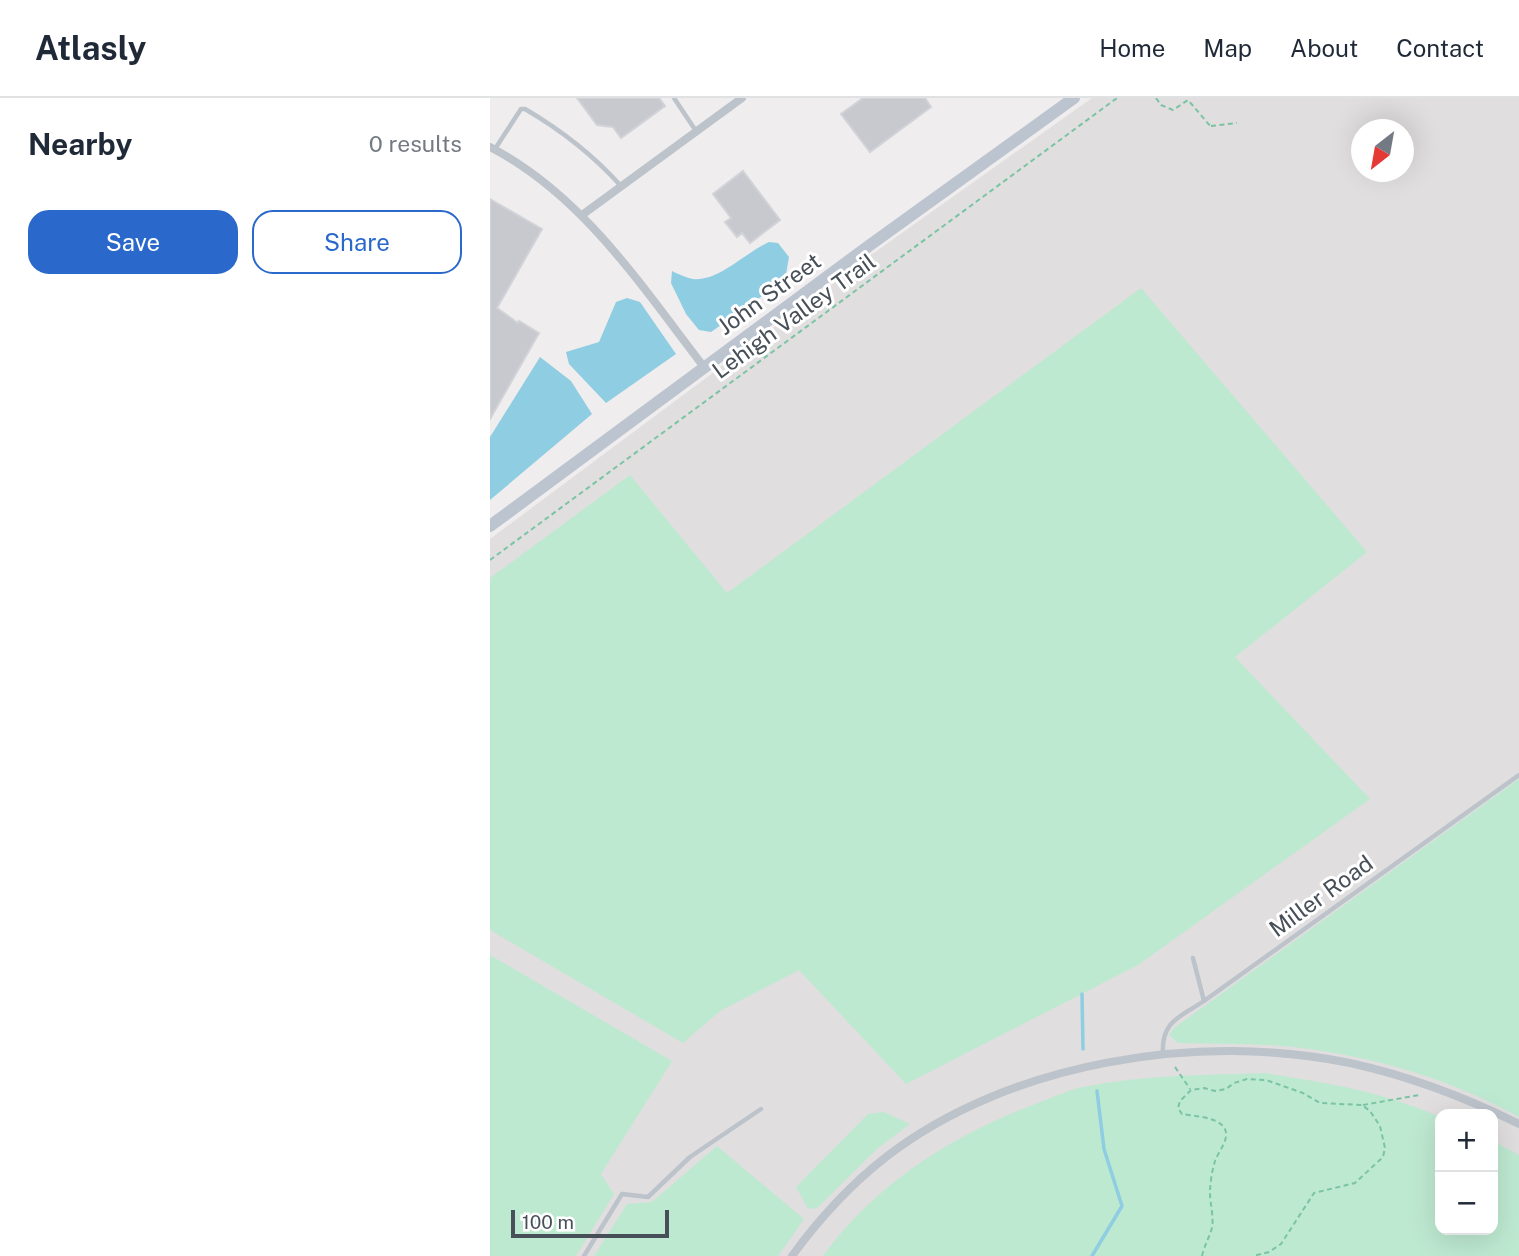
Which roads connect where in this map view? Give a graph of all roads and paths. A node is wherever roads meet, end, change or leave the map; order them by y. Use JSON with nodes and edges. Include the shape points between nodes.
{"nodes":[{"id":1,"x":674,"y":98,"type":"edge"},
{"id":2,"x":742,"y":98,"type":"edge"},
{"id":3,"x":1074,"y":98,"type":"edge"},
{"id":4,"x":1117,"y":98,"type":"edge"},
{"id":5,"x":1156,"y":98,"type":"edge"},
{"id":6,"x":1237,"y":123,"type":"dead end"},
{"id":7,"x":696,"y":131,"type":"junction"},
{"id":8,"x":492,"y":148,"type":"edge"},
{"id":9,"x":621,"y":186,"type":"junction"},
{"id":10,"x":582,"y":215,"type":"junction"},
{"id":11,"x":704,"y":367,"type":"junction"},
{"id":12,"x":490,"y":526,"type":"edge"},
{"id":13,"x":490,"y":559,"type":"edge"},
{"id":14,"x":1519,"y":775,"type":"edge"},
{"id":15,"x":1192,"y":958,"type":"dead end"},
{"id":16,"x":1204,"y":1001,"type":"junction"},
{"id":17,"x":1163,"y":1055,"type":"junction"},
{"id":18,"x":1175,"y":1067,"type":"dead end"},
{"id":19,"x":1191,"y":1090,"type":"junction"},
{"id":20,"x":1419,"y":1095,"type":"dead end"},
{"id":21,"x":1362,"y":1105,"type":"junction"},
{"id":22,"x":761,"y":1109,"type":"dead end"},
{"id":23,"x":1519,"y":1124,"type":"edge"},
{"id":24,"x":584,"y":1256,"type":"edge"},
{"id":25,"x":792,"y":1256,"type":"edge"},
{"id":26,"x":1202,"y":1256,"type":"edge"},
{"id":27,"x":1253,"y":1256,"type":"edge"}],
"edges":[{"from":1,"to":7,"type":"lane"},
{"from":2,"to":7,"type":"street"},
{"from":3,"to":11,"type":"street","name":"John Street"},
{"from":4,"to":13,"type":"path","name":"Lehigh Valley Trail"},
{"from":5,"to":6,"type":"path","via":[[1173,110],[1188,100],[1211,127]]},
{"from":7,"to":9,"type":"street"},
{"from":8,"to":9,"type":"lane","via":[[525,109],[575,142]]},
{"from":8,"to":10,"type":"street"},
{"from":9,"to":10,"type":"street"},
{"from":10,"to":11,"type":"street"},
{"from":11,"to":12,"type":"street","name":"John Street"},
{"from":14,"to":16,"type":"lane","name":"Miller Road"},
{"from":15,"to":16,"type":"lane"},
{"from":16,"to":17,"type":"lane","name":"Miller Road","via":[[1167,1025]]},
{"from":17,"to":23,"type":"street","via":[[1269,1053],[1350,1063],[1436,1088]]},
{"from":17,"to":25,"type":"street","via":[[1045,1079],[951,1116],[865,1175],[831,1207]]},
{"from":18,"to":19,"type":"path"},
{"from":19,"to":21,"type":"path","via":[[1226,1090],[1247,1079],[1266,1080],[1320,1103]]},
{"from":19,"to":26,"type":"path","via":[[1180,1101],[1182,1114],[1221,1124],[1226,1139],[1212,1177],[1212,1231]]},
{"from":20,"to":21,"type":"path"},
{"from":21,"to":27,"type":"path","via":[[1380,1126],[1383,1157],[1355,1183],[1314,1193],[1281,1244]]},
{"from":22,"to":24,"type":"lane","via":[[690,1157],[648,1197],[622,1194]]}]}
